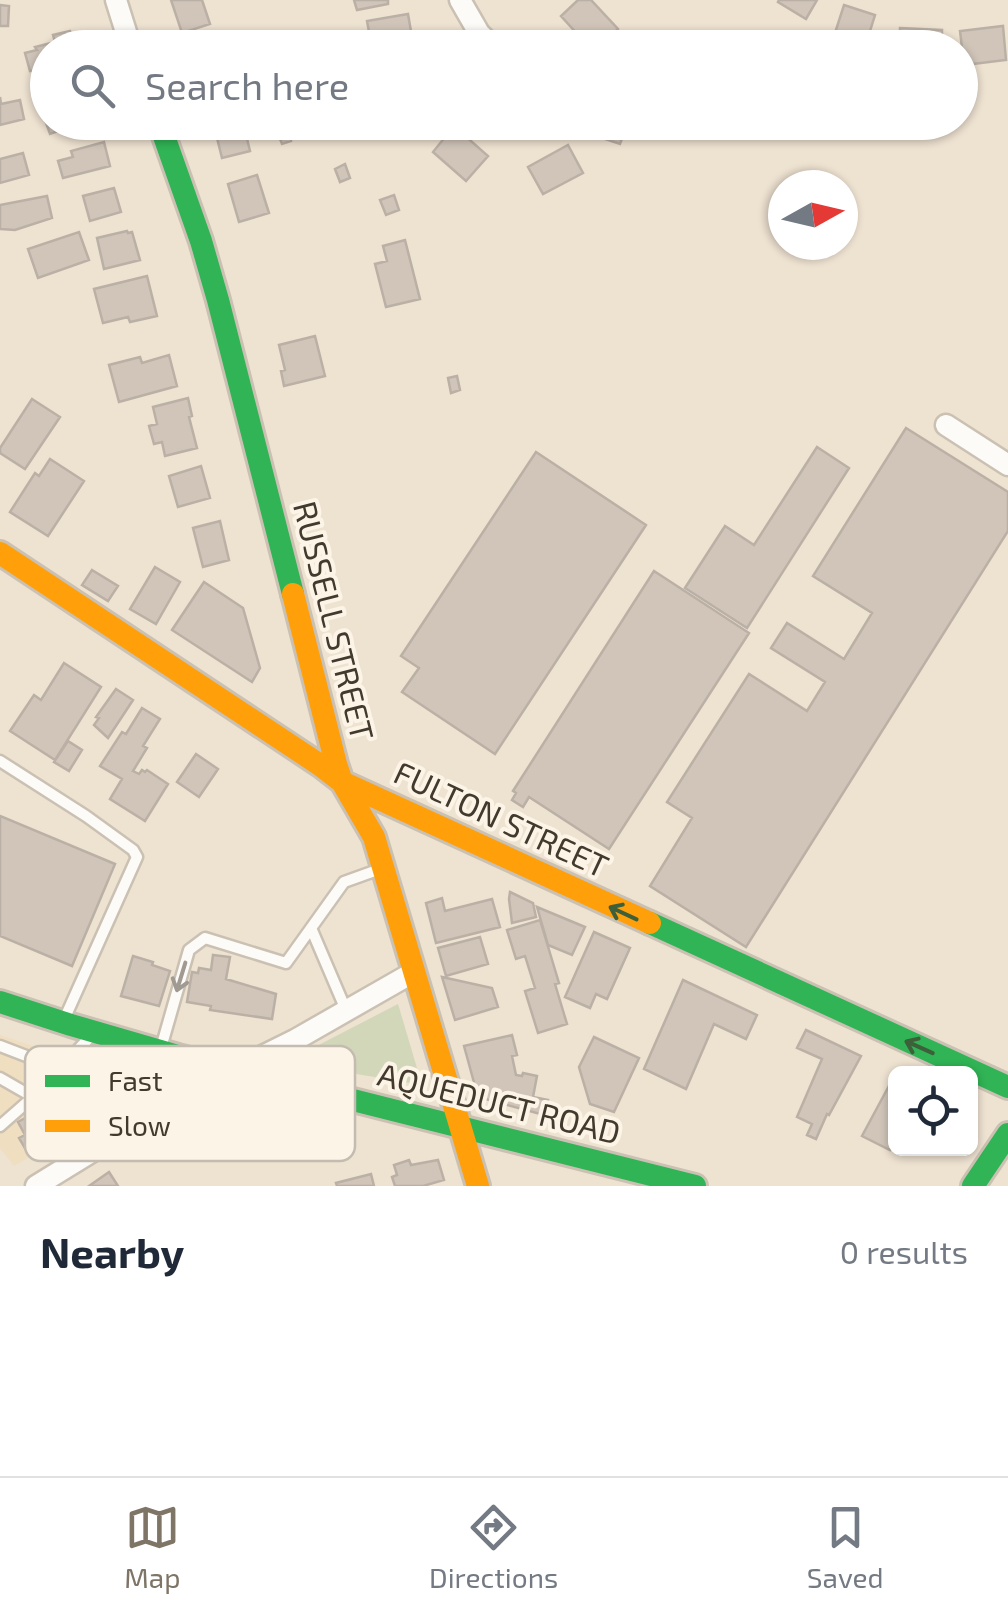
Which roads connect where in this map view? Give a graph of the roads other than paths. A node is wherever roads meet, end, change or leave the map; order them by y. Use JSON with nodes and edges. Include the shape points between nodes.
{"nodes":[{"id":1,"x":116,"y":0,"type":"edge"},
{"id":2,"x":460,"y":0,"type":"edge"},
{"id":3,"x":125,"y":30,"type":"edge"},
{"id":4,"x":477,"y":30,"type":"edge"},
{"id":5,"x":166,"y":140,"type":"edge"},
{"id":6,"x":946,"y":425,"type":"dead end"},
{"id":7,"x":1008,"y":465,"type":"edge"},
{"id":8,"x":0,"y":553,"type":"edge"},
{"id":9,"x":0,"y":761,"type":"edge"},
{"id":10,"x":342,"y":782,"type":"junction"},
{"id":11,"x":384,"y":868,"type":"junction"},
{"id":12,"x":311,"y":928,"type":"junction"},
{"id":13,"x":414,"y":972,"type":"junction"},
{"id":14,"x":0,"y":1002,"type":"edge"},
{"id":15,"x":346,"y":1010,"type":"junction"},
{"id":16,"x":62,"y":1023,"type":"junction"},
{"id":17,"x":93,"y":1033,"type":"junction"},
{"id":18,"x":0,"y":1046,"type":"edge"},
{"id":19,"x":81,"y":1046,"type":"edge"},
{"id":20,"x":141,"y":1046,"type":"edge"},
{"id":21,"x":161,"y":1046,"type":"edge"},
{"id":22,"x":283,"y":1046,"type":"edge"},
{"id":23,"x":25,"y":1056,"type":"edge"},
{"id":24,"x":0,"y":1078,"type":"edge"},
{"id":25,"x":1008,"y":1087,"type":"edge"},
{"id":26,"x":25,"y":1093,"type":"edge"},
{"id":27,"x":355,"y":1102,"type":"edge"},
{"id":28,"x":25,"y":1103,"type":"edge"},
{"id":29,"x":1,"y":1122,"type":"edge"},
{"id":30,"x":462,"y":1130,"type":"junction"},
{"id":31,"x":1008,"y":1134,"type":"edge"},
{"id":32,"x":76,"y":1161,"type":"edge"},
{"id":33,"x":36,"y":1186,"type":"edge"},
{"id":34,"x":478,"y":1186,"type":"edge"},
{"id":35,"x":695,"y":1186,"type":"edge"},
{"id":36,"x":973,"y":1186,"type":"edge"}],
"edges":[{"from":1,"to":3,"type":"street"},
{"from":2,"to":4,"type":"street"},
{"from":5,"to":10,"type":"street","name":"RUSSELL STREET","via":[[218,300]]},
{"from":6,"to":7,"type":"street"},
{"from":8,"to":10,"type":"street","name":"FULTON STREET"},
{"from":9,"to":16,"type":"lane","via":[[137,857]]},
{"from":10,"to":11,"type":"street","name":"RUSSELL STREET"},
{"from":25,"to":10,"type":"street","name":"FULTON STREET","one_way":true},
{"from":11,"to":12,"type":"lane","via":[[344,882]]},
{"from":11,"to":13,"type":"street","name":"RUSSELL STREET"},
{"from":12,"to":15,"type":"lane"},
{"from":12,"to":21,"type":"lane","one_way":true,"via":[[286,963],[205,938],[189,950]]},
{"from":13,"to":15,"type":"street"},
{"from":13,"to":30,"type":"street","name":"RUSSELL STREET"},
{"from":14,"to":16,"type":"street","name":"AQUEDUCT ROAD"},
{"from":15,"to":22,"type":"street"},
{"from":16,"to":17,"type":"street","name":"AQUEDUCT ROAD"},
{"from":17,"to":19,"type":"lane"},
{"from":17,"to":20,"type":"street","name":"AQUEDUCT ROAD"},
{"from":18,"to":23,"type":"lane"},
{"from":24,"to":26,"type":"lane"},
{"from":27,"to":30,"type":"street","name":"AQUEDUCT ROAD"},
{"from":28,"to":29,"type":"lane"},
{"from":30,"to":34,"type":"street","name":"RUSSELL STREET"},
{"from":30,"to":35,"type":"street","name":"AQUEDUCT ROAD"},
{"from":31,"to":36,"type":"street"},
{"from":32,"to":33,"type":"street"}]}
